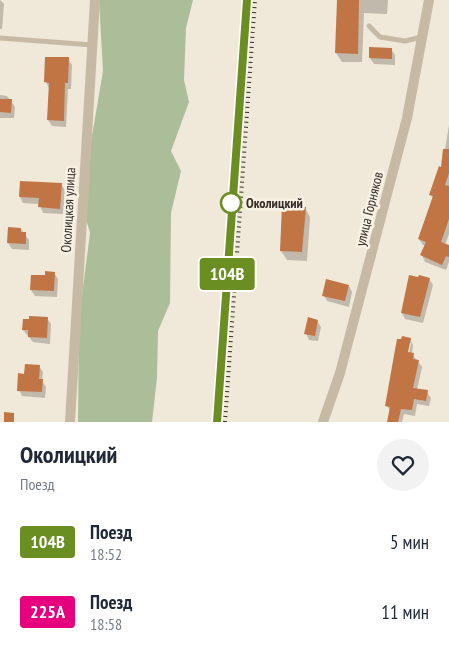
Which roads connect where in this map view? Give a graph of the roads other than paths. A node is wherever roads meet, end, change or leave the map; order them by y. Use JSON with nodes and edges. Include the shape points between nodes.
{"nodes":[{"id":1,"x":95,"y":0,"type":"edge"},
{"id":2,"x":429,"y":0,"type":"edge"},
{"id":3,"x":369,"y":26,"type":"dead end"},
{"id":4,"x":423,"y":37,"type":"junction"},
{"id":5,"x":0,"y":38,"type":"edge"},
{"id":6,"x":92,"y":45,"type":"junction"},
{"id":7,"x":70,"y":422,"type":"edge"},
{"id":8,"x":323,"y":422,"type":"edge"}],
"edges":[{"from":1,"to":6,"type":"street","name":"Околицкая улица"},
{"from":2,"to":4,"type":"street","name":"улица Горняков"},
{"from":3,"to":4,"type":"lane","via":[[380,37],[405,41]]},
{"from":4,"to":8,"type":"street","name":"улица Горняков","via":[[407,118],[376,240],[340,374]]},
{"from":5,"to":6,"type":"lane"},
{"from":6,"to":7,"type":"street","name":"Околицкая улица"}]}
